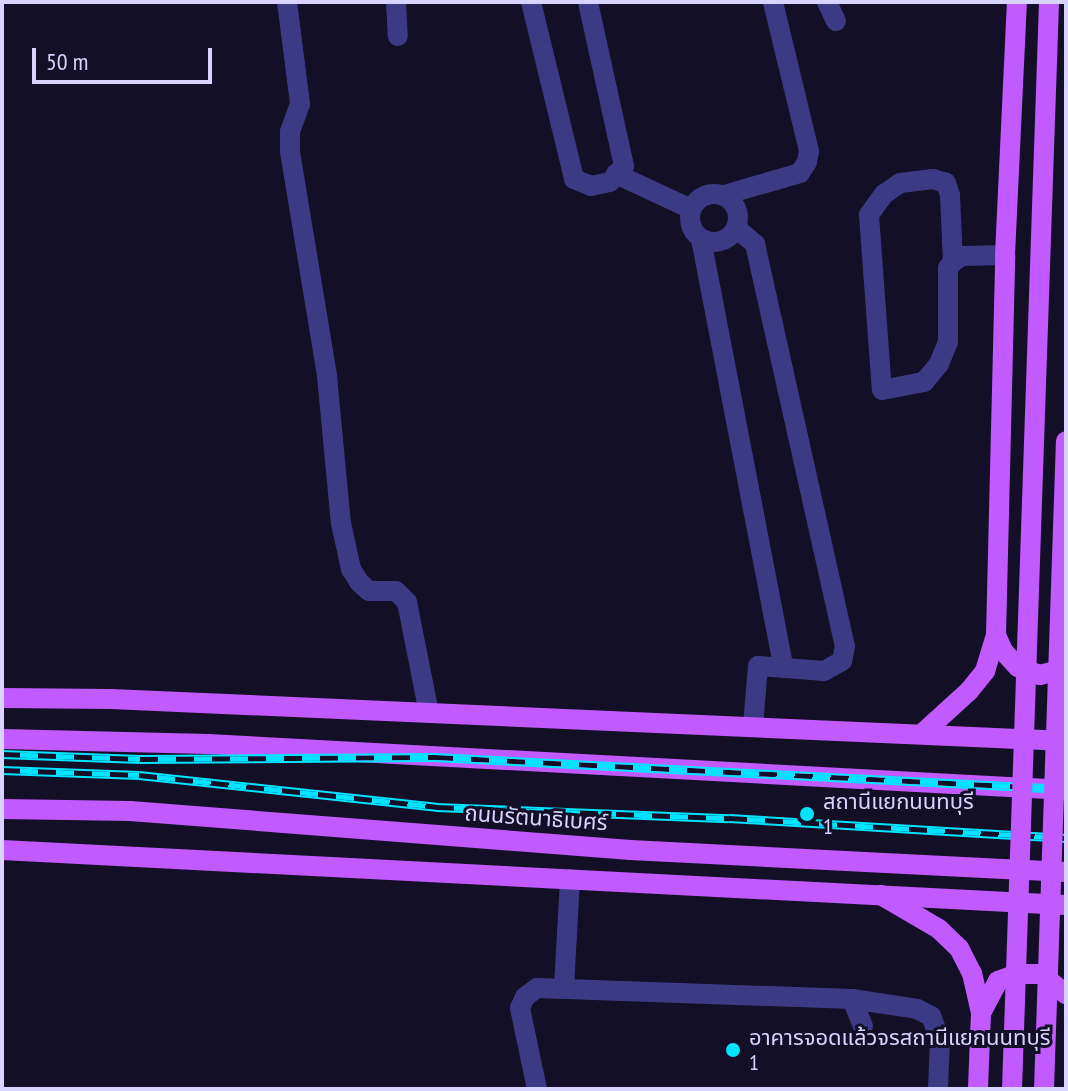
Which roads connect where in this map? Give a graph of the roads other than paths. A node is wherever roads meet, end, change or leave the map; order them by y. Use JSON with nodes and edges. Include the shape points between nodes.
{"nodes":[{"id":1,"x":287,"y":2,"type":"edge"},
{"id":2,"x":396,"y":2,"type":"edge"},
{"id":3,"x":531,"y":2,"type":"edge"},
{"id":4,"x":588,"y":2,"type":"edge"},
{"id":5,"x":773,"y":2,"type":"edge"},
{"id":6,"x":827,"y":2,"type":"edge"},
{"id":7,"x":1017,"y":2,"type":"edge"},
{"id":8,"x":1049,"y":2,"type":"edge"},
{"id":9,"x":836,"y":21,"type":"dead end"},
{"id":10,"x":398,"y":36,"type":"dead end"},
{"id":11,"x":616,"y":174,"type":"junction"},
{"id":12,"x":724,"y":195,"type":"junction"},
{"id":13,"x":691,"y":209,"type":"junction"},
{"id":14,"x":736,"y":228,"type":"junction"},
{"id":15,"x":701,"y":239,"type":"junction"},
{"id":16,"x":1005,"y":255,"type":"junction"},
{"id":17,"x":953,"y":262,"type":"junction"},
{"id":18,"x":1066,"y":441,"type":"edge"},
{"id":19,"x":996,"y":635,"type":"junction"},
{"id":20,"x":784,"y":668,"type":"junction"},
{"id":21,"x":1066,"y":668,"type":"edge"},
{"id":22,"x":2,"y":698,"type":"edge"},
{"id":23,"x":429,"y":713,"type":"junction"},
{"id":24,"x":753,"y":726,"type":"junction"},
{"id":25,"x":924,"y":732,"type":"junction"},
{"id":26,"x":2,"y":739,"type":"edge"},
{"id":27,"x":1066,"y":741,"type":"edge"},
{"id":28,"x":1066,"y":790,"type":"edge"},
{"id":29,"x":2,"y":809,"type":"edge"},
{"id":30,"x":2,"y":850,"type":"edge"},
{"id":31,"x":1066,"y":872,"type":"edge"},
{"id":32,"x":570,"y":879,"type":"junction"},
{"id":33,"x":878,"y":893,"type":"junction"},
{"id":34,"x":1066,"y":905,"type":"edge"},
{"id":35,"x":564,"y":987,"type":"junction"},
{"id":36,"x":1066,"y":994,"type":"edge"},
{"id":37,"x":852,"y":999,"type":"junction"},
{"id":38,"x":981,"y":1013,"type":"junction"},
{"id":39,"x":863,"y":1026,"type":"dead end"},
{"id":40,"x":537,"y":1089,"type":"edge"},
{"id":41,"x":938,"y":1089,"type":"edge"},
{"id":42,"x":978,"y":1089,"type":"edge"},
{"id":43,"x":1012,"y":1089,"type":"edge"},
{"id":44,"x":1044,"y":1089,"type":"edge"}],
"edges":[{"from":1,"to":23,"type":"lane","via":[[300,104],[290,131],[290,152],[327,376],[341,523],[359,582],[369,591],[396,591],[407,602]]},
{"from":2,"to":10,"type":"lane"},
{"from":3,"to":11,"type":"lane","via":[[574,179],[591,186],[610,182]]},
{"from":4,"to":11,"type":"lane","via":[[624,166]]},
{"from":5,"to":12,"type":"lane","via":[[809,151],[800,173]]},
{"from":6,"to":9,"type":"lane"},
{"from":7,"to":16,"type":"main road"},
{"from":8,"to":43,"type":"main road","bridge":true},
{"from":11,"to":13,"type":"lane"},
{"from":12,"to":13,"type":"lane","via":[[701,197]]},
{"from":12,"to":14,"type":"lane","via":[[738,213]]},
{"from":13,"to":15,"type":"lane","via":[[690,225]]},
{"from":14,"to":15,"type":"lane","via":[[725,240]]},
{"from":14,"to":20,"type":"lane","via":[[755,244],[845,646],[842,661],[824,671]]},
{"from":15,"to":20,"type":"lane"},
{"from":16,"to":17,"type":"lane","via":[[962,256]]},
{"from":16,"to":19,"type":"main road"},
{"from":17,"to":17,"type":"lane","via":[[946,183],[900,183],[884,194],[869,215],[882,390],[924,382],[939,364],[948,342],[948,268]]},
{"from":18,"to":44,"type":"main road","bridge":true},
{"from":19,"to":21,"type":"main road","via":[[1018,667],[1040,675]]},
{"from":19,"to":25,"type":"main road","via":[[985,671]]},
{"from":20,"to":24,"type":"lane","via":[[758,666]]},
{"from":22,"to":23,"type":"main road"},
{"from":23,"to":24,"type":"main road"},
{"from":24,"to":25,"type":"main road"},
{"from":25,"to":27,"type":"main road"},
{"from":26,"to":28,"type":"main road","via":[[208,744]]},
{"from":29,"to":31,"type":"main road","name":"ถนนรัตนาธิเบศร์","via":[[130,811],[630,850]]},
{"from":30,"to":32,"type":"main road"},
{"from":32,"to":33,"type":"main road"},
{"from":32,"to":35,"type":"lane"},
{"from":33,"to":34,"type":"main road"},
{"from":33,"to":38,"type":"main road","via":[[939,929],[959,948],[972,973]]},
{"from":35,"to":37,"type":"lane","via":[[602,994]]},
{"from":35,"to":40,"type":"lane","via":[[537,988],[520,1008]]},
{"from":36,"to":38,"type":"main road","via":[[1041,974],[1017,974],[998,981]]},
{"from":37,"to":39,"type":"lane"},
{"from":37,"to":41,"type":"lane","via":[[931,1016],[940,1039]]},
{"from":38,"to":42,"type":"main road"}]}
